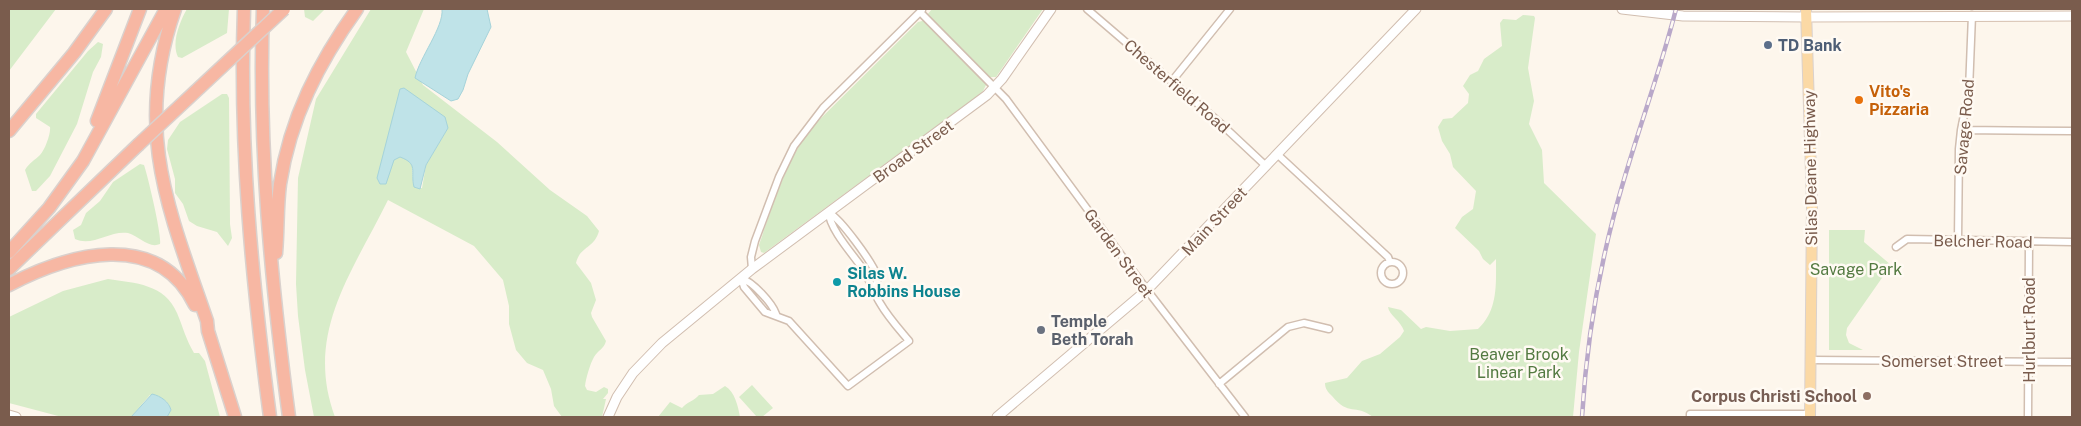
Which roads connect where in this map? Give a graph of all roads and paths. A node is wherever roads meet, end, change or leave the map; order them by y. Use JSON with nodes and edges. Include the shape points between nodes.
{"nodes":[{"id":1,"x":106,"y":9,"type":"edge"},
{"id":2,"x":140,"y":9,"type":"edge"},
{"id":3,"x":166,"y":9,"type":"edge"},
{"id":4,"x":175,"y":9,"type":"edge"},
{"id":5,"x":244,"y":9,"type":"edge"},
{"id":6,"x":263,"y":9,"type":"edge"},
{"id":7,"x":284,"y":9,"type":"edge"},
{"id":8,"x":357,"y":9,"type":"edge"},
{"id":9,"x":1051,"y":9,"type":"edge"},
{"id":10,"x":1087,"y":9,"type":"edge"},
{"id":11,"x":1230,"y":9,"type":"edge"},
{"id":12,"x":1416,"y":9,"type":"edge"},
{"id":13,"x":1622,"y":9,"type":"edge"},
{"id":14,"x":1627,"y":9,"type":"edge"},
{"id":15,"x":922,"y":10,"type":"edge"},
{"id":16,"x":1806,"y":13,"type":"edge"},
{"id":17,"x":1972,"y":15,"type":"junction"},
{"id":18,"x":2072,"y":16,"type":"edge"},
{"id":19,"x":1172,"y":81,"type":"junction"},
{"id":20,"x":995,"y":87,"type":"junction"},
{"id":21,"x":1961,"y":130,"type":"junction"},
{"id":22,"x":9,"y":131,"type":"edge"},
{"id":23,"x":2072,"y":131,"type":"edge"},
{"id":24,"x":1277,"y":154,"type":"junction"},
{"id":25,"x":1266,"y":166,"type":"junction"},
{"id":26,"x":829,"y":213,"type":"junction"},
{"id":27,"x":1958,"y":240,"type":"junction"},
{"id":28,"x":2029,"y":242,"type":"junction"},
{"id":29,"x":2072,"y":242,"type":"edge"},
{"id":30,"x":9,"y":244,"type":"edge"},
{"id":31,"x":1896,"y":246,"type":"dead end"},
{"id":32,"x":9,"y":252,"type":"edge"},
{"id":33,"x":1390,"y":262,"type":"dead end"},
{"id":34,"x":9,"y":269,"type":"edge"},
{"id":35,"x":752,"y":269,"type":"junction"},
{"id":36,"x":272,"y":278,"type":"junction"},
{"id":37,"x":741,"y":278,"type":"junction"},
{"id":38,"x":9,"y":285,"type":"edge"},
{"id":39,"x":1147,"y":290,"type":"junction"},
{"id":40,"x":1329,"y":329,"type":"dead end"},
{"id":41,"x":208,"y":331,"type":"junction"},
{"id":42,"x":1811,"y":360,"type":"junction"},
{"id":43,"x":2029,"y":361,"type":"junction"},
{"id":44,"x":2072,"y":362,"type":"edge"},
{"id":45,"x":1219,"y":384,"type":"junction"},
{"id":46,"x":9,"y":415,"type":"edge"},
{"id":47,"x":1810,"y":416,"type":"edge"},
{"id":48,"x":16,"y":417,"type":"edge"},
{"id":49,"x":235,"y":417,"type":"edge"},
{"id":50,"x":270,"y":417,"type":"edge"},
{"id":51,"x":289,"y":417,"type":"edge"},
{"id":52,"x":608,"y":417,"type":"edge"},
{"id":53,"x":997,"y":417,"type":"edge"},
{"id":54,"x":1245,"y":417,"type":"edge"},
{"id":55,"x":1690,"y":417,"type":"edge"},
{"id":56,"x":2028,"y":417,"type":"edge"}],
"edges":[{"from":1,"to":22,"type":"highway","via":[[70,59]]},
{"from":2,"to":30,"type":"highway","via":[[90,135],[58,183]]},
{"from":3,"to":32,"type":"highway","via":[[83,161],[49,208]]},
{"from":4,"to":41,"type":"highway","via":[[159,71],[157,149],[165,196]]},
{"from":5,"to":50,"type":"highway","via":[[247,216]]},
{"from":6,"to":36,"type":"highway","via":[[263,162]]},
{"from":7,"to":34,"type":"highway","bridge":true},
{"from":8,"to":36,"type":"highway","via":[[319,66],[293,130],[281,182]]},
{"from":9,"to":20,"type":"street","name":"Broad Street"},
{"from":10,"to":19,"type":"street","name":"Chesterfield Road"},
{"from":11,"to":19,"type":"street"},
{"from":12,"to":24,"type":"street","name":"Main Street"},
{"from":13,"to":14,"type":"street"},
{"from":14,"to":16,"type":"street","via":[[1688,16]]},
{"from":15,"to":20,"type":"street","name":"Garden Street"},
{"from":15,"to":35,"type":"street","via":[[824,108],[796,143],[779,177],[755,241]]},
{"from":16,"to":17,"type":"street"},
{"from":16,"to":42,"type":"main road","name":"Silas Deane Highway","via":[[1811,168]]},
{"from":17,"to":18,"type":"street"},
{"from":17,"to":21,"type":"street","name":"Savage Road","via":[[1969,90]]},
{"from":19,"to":25,"type":"street","name":"Chesterfield Road"},
{"from":20,"to":26,"type":"street","name":"Broad Street"},
{"from":20,"to":39,"type":"street","name":"Garden Street"},
{"from":21,"to":23,"type":"street"},
{"from":21,"to":27,"type":"street","name":"Savage Road"},
{"from":24,"to":25,"type":"street","name":"Main Street"},
{"from":24,"to":33,"type":"street"},
{"from":25,"to":39,"type":"street","name":"Main Street"},
{"from":26,"to":35,"type":"street","name":"Broad Street"},
{"from":26,"to":37,"type":"street","via":[[831,224],[874,287],[880,303],[909,341],[848,386],[795,326],[776,314],[765,312],[744,287]]},
{"from":27,"to":28,"type":"street","name":"Belcher Road"},
{"from":27,"to":31,"type":"street","name":"Belcher Road","via":[[1907,240]]},
{"from":28,"to":29,"type":"street","name":"Belcher Road"},
{"from":28,"to":43,"type":"street","name":"Hurlburt Road"},
{"from":35,"to":37,"type":"street","name":"Broad Street"},
{"from":36,"to":51,"type":"highway"},
{"from":37,"to":52,"type":"street","name":"Broad Street","via":[[644,360],[622,388]]},
{"from":38,"to":41,"type":"highway","via":[[48,267],[80,258],[109,254],[134,256],[156,264],[175,277],[191,297]]},
{"from":39,"to":45,"type":"street","name":"Garden Street"},
{"from":39,"to":53,"type":"street","name":"Main Street"},
{"from":40,"to":45,"type":"street","via":[[1304,323],[1288,327]]},
{"from":41,"to":49,"type":"highway"},
{"from":42,"to":43,"type":"street","name":"Somerset Street"},
{"from":42,"to":47,"type":"main road","name":"Silas Deane Highway"},
{"from":43,"to":44,"type":"street","name":"Somerset Street"},
{"from":43,"to":56,"type":"street","name":"Hurlburt Road"},
{"from":45,"to":54,"type":"street","name":"Garden Street"},
{"from":46,"to":48,"type":"street"},
{"from":47,"to":55,"type":"street","via":[[1690,414]]}]}
